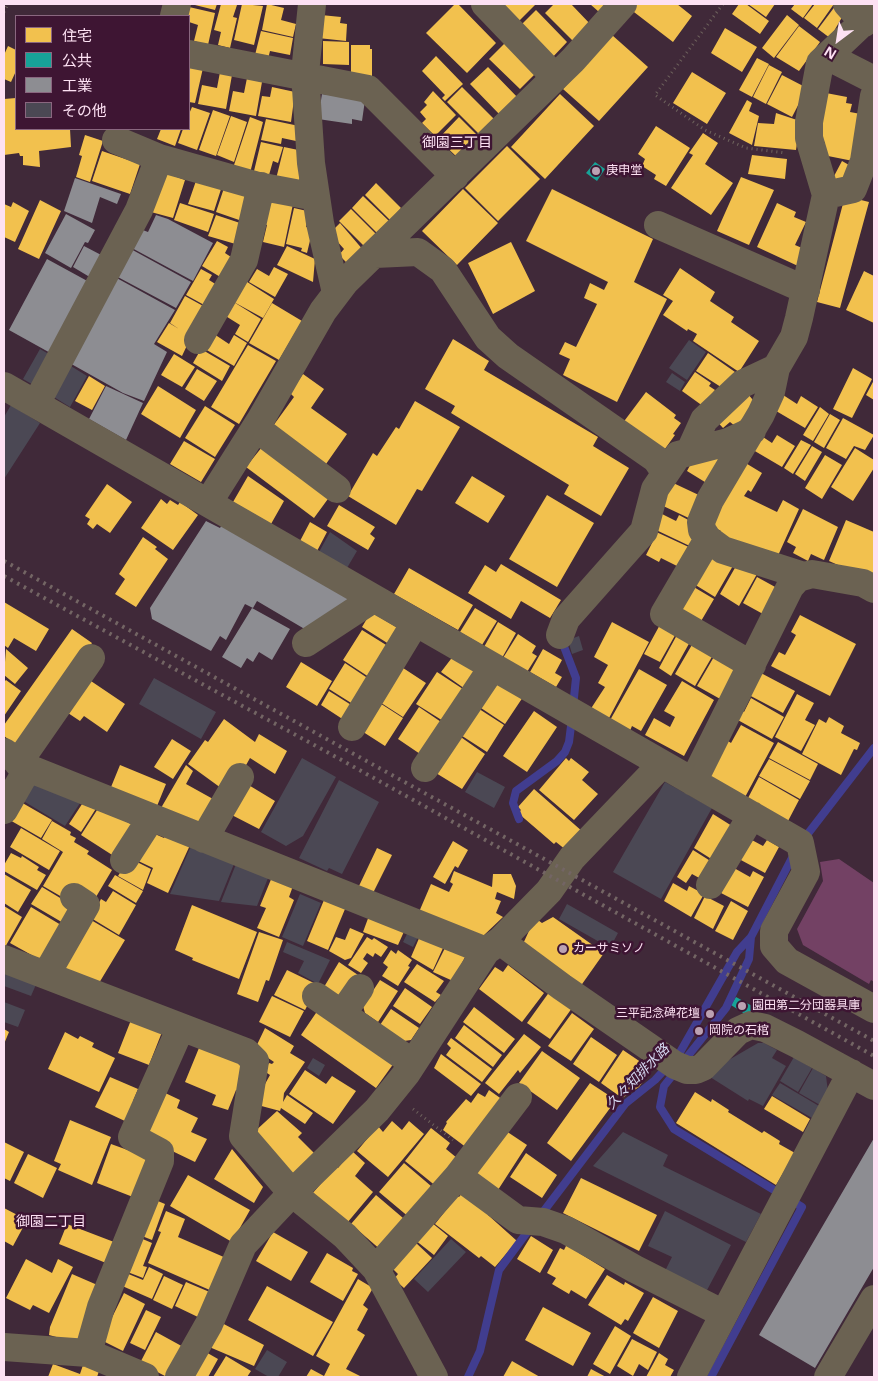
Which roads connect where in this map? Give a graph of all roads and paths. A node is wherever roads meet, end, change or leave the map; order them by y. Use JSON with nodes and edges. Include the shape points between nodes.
{"nodes":[{"id":1,"x":8,"y":4,"type":"edge"},
{"id":2,"x":312,"y":4,"type":"edge"},
{"id":3,"x":485,"y":4,"type":"edge"},
{"id":4,"x":623,"y":4,"type":"edge"},
{"id":5,"x":723,"y":4,"type":"edge"},
{"id":6,"x":4,"y":12,"type":"edge"},
{"id":7,"x":862,"y":13,"type":"edge"},
{"id":8,"x":190,"y":54,"type":"edge"},
{"id":9,"x":828,"y":56,"type":"junction"},
{"id":10,"x":555,"y":77,"type":"junction"},
{"id":11,"x":305,"y":78,"type":"junction"},
{"id":12,"x":874,"y":80,"type":"edge"},
{"id":13,"x":874,"y":96,"type":"edge"},
{"id":14,"x":116,"y":140,"type":"dead end"},
{"id":15,"x":814,"y":156,"type":"junction"},
{"id":16,"x":159,"y":158,"type":"junction"},
{"id":17,"x":455,"y":176,"type":"junction"},
{"id":18,"x":262,"y":186,"type":"junction"},
{"id":19,"x":826,"y":195,"type":"junction"},
{"id":20,"x":316,"y":197,"type":"junction"},
{"id":21,"x":658,"y":225,"type":"dead end"},
{"id":22,"x":375,"y":254,"type":"junction"},
{"id":23,"x":806,"y":290,"type":"junction"},
{"id":24,"x":336,"y":293,"type":"junction"},
{"id":25,"x":198,"y":340,"type":"dead end"},
{"id":26,"x":776,"y":368,"type":"junction"},
{"id":27,"x":4,"y":386,"type":"edge"},
{"id":28,"x":36,"y":404,"type":"junction"},
{"id":29,"x":256,"y":428,"type":"junction"},
{"id":30,"x":752,"y":431,"type":"junction"},
{"id":31,"x":690,"y":451,"type":"junction"},
{"id":32,"x":664,"y":472,"type":"junction"},
{"id":33,"x":337,"y":490,"type":"dead end"},
{"id":34,"x":208,"y":502,"type":"junction"},
{"id":35,"x":708,"y":539,"type":"junction"},
{"id":36,"x":804,"y":576,"type":"junction"},
{"id":37,"x":874,"y":588,"type":"edge"},
{"id":38,"x":373,"y":598,"type":"junction"},
{"id":39,"x":415,"y":623,"type":"junction"},
{"id":40,"x":560,"y":635,"type":"dead end"},
{"id":41,"x":306,"y":643,"type":"dead end"},
{"id":42,"x":91,"y":658,"type":"dead end"},
{"id":43,"x":752,"y":665,"type":"junction"},
{"id":44,"x":492,"y":668,"type":"junction"},
{"id":45,"x":352,"y":727,"type":"dead end"},
{"id":46,"x":17,"y":761,"type":"edge"},
{"id":47,"x":662,"y":764,"type":"junction"},
{"id":48,"x":425,"y":768,"type":"dead end"},
{"id":49,"x":240,"y":777,"type":"dead end"},
{"id":50,"x":694,"y":782,"type":"junction"},
{"id":51,"x":4,"y":810,"type":"edge"},
{"id":52,"x":752,"y":816,"type":"junction"},
{"id":53,"x":151,"y":818,"type":"junction"},
{"id":54,"x":204,"y":838,"type":"junction"},
{"id":55,"x":124,"y":860,"type":"dead end"},
{"id":56,"x":710,"y":885,"type":"dead end"},
{"id":57,"x":74,"y":897,"type":"dead end"},
{"id":58,"x":493,"y":946,"type":"junction"},
{"id":59,"x":4,"y":959,"type":"edge"},
{"id":60,"x":46,"y":975,"type":"junction"},
{"id":61,"x":360,"y":988,"type":"dead end"},
{"id":62,"x":316,"y":996,"type":"dead end"},
{"id":63,"x":874,"y":1009,"type":"edge"},
{"id":64,"x":342,"y":1014,"type":"junction"},
{"id":65,"x":181,"y":1027,"type":"junction"},
{"id":66,"x":413,"y":1063,"type":"junction"},
{"id":67,"x":863,"y":1080,"type":"edge"},
{"id":68,"x":392,"y":1092,"type":"junction"},
{"id":69,"x":516,"y":1111,"type":"dead end"},
{"id":70,"x":466,"y":1166,"type":"junction"},
{"id":71,"x":292,"y":1193,"type":"junction"},
{"id":72,"x":376,"y":1269,"type":"junction"},
{"id":73,"x":874,"y":1299,"type":"edge"},
{"id":74,"x":724,"y":1314,"type":"junction"},
{"id":75,"x":4,"y":1347,"type":"edge"},
{"id":76,"x":88,"y":1353,"type":"junction"},
{"id":77,"x":145,"y":1377,"type":"edge"},
{"id":78,"x":179,"y":1377,"type":"edge"},
{"id":79,"x":434,"y":1377,"type":"edge"},
{"id":80,"x":691,"y":1377,"type":"edge"},
{"id":81,"x":828,"y":1377,"type":"edge"}],
"edges":[{"from":1,"to":6,"type":"path"},
{"from":2,"to":11,"type":"street"},
{"from":3,"to":10,"type":"street"},
{"from":4,"to":10,"type":"street"},
{"from":5,"to":15,"type":"path","via":[[655,95],[705,130],[746,148]]},
{"from":7,"to":9,"type":"street"},
{"from":8,"to":11,"type":"street"},
{"from":9,"to":12,"type":"street"},
{"from":9,"to":15,"type":"street","via":[[820,63],[809,122]]},
{"from":10,"to":17,"type":"street"},
{"from":11,"to":17,"type":"street","via":[[368,89]]},
{"from":11,"to":20,"type":"street"},
{"from":13,"to":19,"type":"street","via":[[864,161],[853,189]]},
{"from":14,"to":16,"type":"street"},
{"from":15,"to":19,"type":"street"},
{"from":16,"to":18,"type":"street"},
{"from":16,"to":28,"type":"street","via":[[139,210]]},
{"from":17,"to":22,"type":"street"},
{"from":18,"to":20,"type":"street"},
{"from":18,"to":25,"type":"street","via":[[244,260]]},
{"from":19,"to":23,"type":"street"},
{"from":20,"to":24,"type":"street"},
{"from":21,"to":23,"type":"street"},
{"from":22,"to":24,"type":"street"},
{"from":22,"to":32,"type":"street","via":[[418,252],[443,270],[488,338],[508,356],[656,459]]},
{"from":23,"to":26,"type":"street","via":[[794,337]]},
{"from":24,"to":29,"type":"street"},
{"from":26,"to":30,"type":"street","via":[[771,392]]},
{"from":26,"to":31,"type":"street","via":[[742,384],[704,420]]},
{"from":27,"to":28,"type":"street"},
{"from":28,"to":34,"type":"street"},
{"from":29,"to":33,"type":"street"},
{"from":29,"to":34,"type":"street"},
{"from":30,"to":31,"type":"street","via":[[728,442]]},
{"from":30,"to":35,"type":"street","via":[[710,500],[701,522]]},
{"from":31,"to":32,"type":"street","via":[[678,455]]},
{"from":32,"to":40,"type":"street","via":[[655,489],[644,531],[566,618]]},
{"from":34,"to":38,"type":"street"},
{"from":35,"to":36,"type":"street","via":[[735,556]]},
{"from":35,"to":43,"type":"street","via":[[664,614]]},
{"from":36,"to":37,"type":"street","via":[[812,574]]},
{"from":36,"to":43,"type":"street","via":[[790,587]]},
{"from":38,"to":39,"type":"street"},
{"from":38,"to":41,"type":"street"},
{"from":39,"to":44,"type":"street"},
{"from":39,"to":45,"type":"street"},
{"from":42,"to":46,"type":"street"},
{"from":43,"to":50,"type":"street"},
{"from":44,"to":47,"type":"street"},
{"from":44,"to":48,"type":"street"},
{"from":46,"to":51,"type":"street"},
{"from":46,"to":53,"type":"street"},
{"from":47,"to":50,"type":"street"},
{"from":47,"to":58,"type":"street","via":[[572,858],[549,891]]},
{"from":49,"to":54,"type":"street"},
{"from":50,"to":52,"type":"street"},
{"from":52,"to":56,"type":"street"},
{"from":52,"to":63,"type":"street","via":[[800,843],[806,872],[774,931],[774,946],[787,961]]},
{"from":53,"to":54,"type":"street"},
{"from":53,"to":55,"type":"street"},
{"from":54,"to":58,"type":"street"},
{"from":57,"to":60,"type":"street","via":[[86,905]]},
{"from":58,"to":66,"type":"street"},
{"from":58,"to":67,"type":"street","via":[[562,987],[687,1070],[703,1067],[738,1031],[751,1025],[765,1028]]},
{"from":59,"to":60,"type":"street"},
{"from":60,"to":65,"type":"street"},
{"from":61,"to":64,"type":"street"},
{"from":62,"to":64,"type":"street"},
{"from":64,"to":66,"type":"street"},
{"from":65,"to":71,"type":"street","via":[[246,1052],[255,1061],[243,1136]]},
{"from":65,"to":76,"type":"street","via":[[132,1137],[160,1152],[160,1161],[101,1307]]},
{"from":66,"to":68,"type":"street"},
{"from":67,"to":74,"type":"street"},
{"from":68,"to":70,"type":"path"},
{"from":68,"to":71,"type":"street","via":[[349,1140]]},
{"from":69,"to":70,"type":"street"},
{"from":70,"to":72,"type":"street"},
{"from":70,"to":74,"type":"street","via":[[518,1220],[543,1222],[566,1230]]},
{"from":71,"to":72,"type":"street","via":[[345,1236]]},
{"from":71,"to":78,"type":"street","via":[[243,1245],[210,1324]]},
{"from":72,"to":79,"type":"street"},
{"from":73,"to":81,"type":"street"},
{"from":74,"to":80,"type":"street"},
{"from":75,"to":76,"type":"street"},
{"from":76,"to":77,"type":"street"}]}
